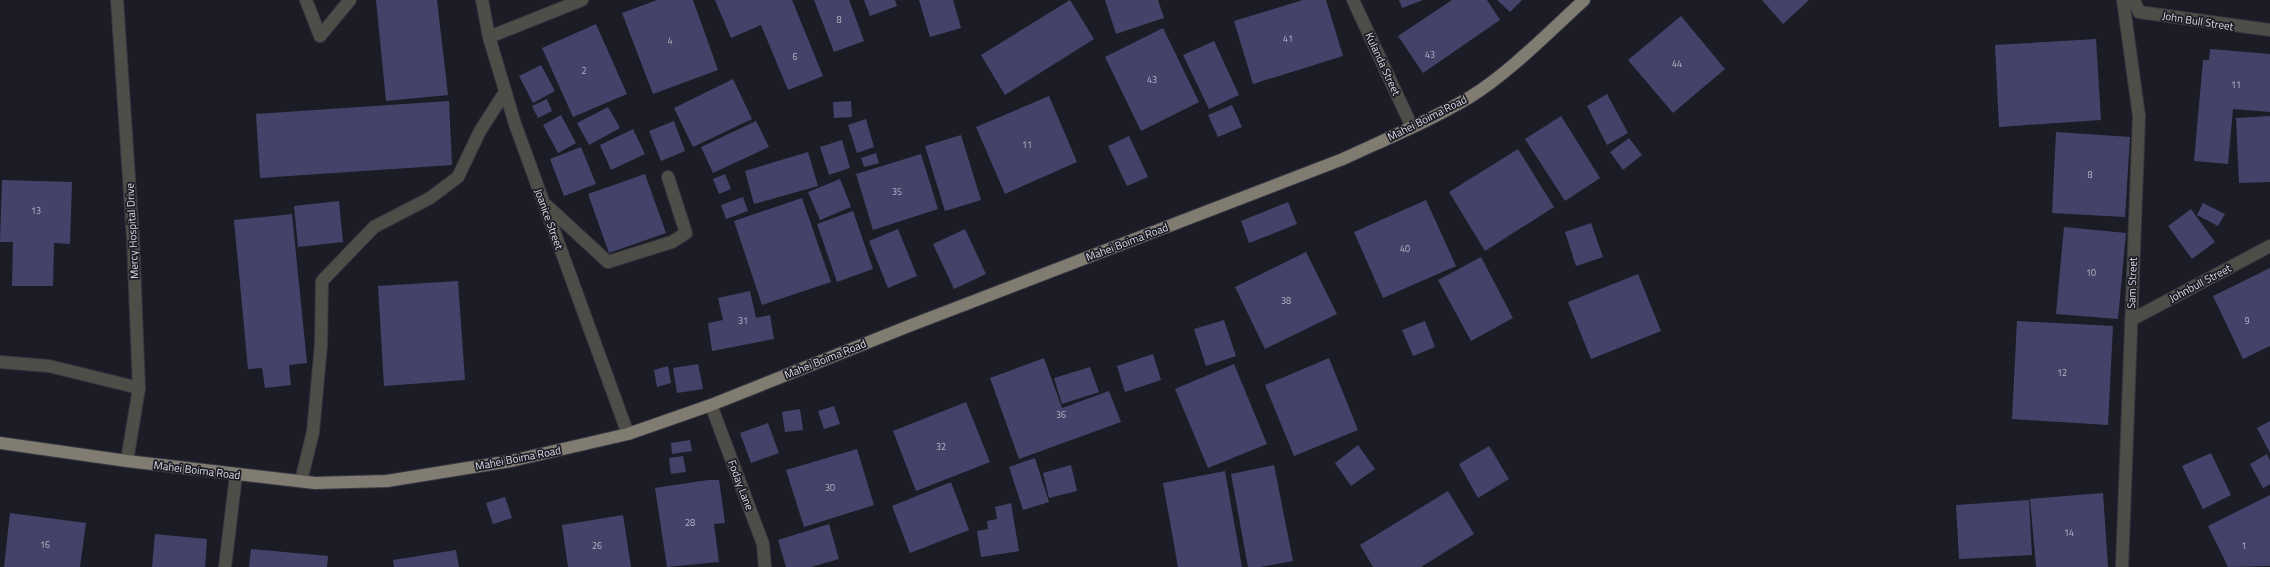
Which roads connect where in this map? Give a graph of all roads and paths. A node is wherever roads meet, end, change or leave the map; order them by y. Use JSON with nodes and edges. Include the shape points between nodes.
{"nodes":[{"id":1,"x":117,"y":0,"type":"edge"},
{"id":2,"x":306,"y":0,"type":"edge"},
{"id":3,"x":350,"y":0,"type":"edge"},
{"id":4,"x":482,"y":0,"type":"edge"},
{"id":5,"x":582,"y":0,"type":"edge"},
{"id":6,"x":1353,"y":0,"type":"edge"},
{"id":7,"x":1584,"y":0,"type":"edge"},
{"id":8,"x":2122,"y":0,"type":"edge"},
{"id":9,"x":2134,"y":0,"type":"edge"},
{"id":10,"x":2270,"y":30,"type":"edge"},
{"id":11,"x":489,"y":37,"type":"junction"},
{"id":12,"x":505,"y":92,"type":"junction"},
{"id":13,"x":1412,"y":127,"type":"junction"},
{"id":14,"x":668,"y":177,"type":"dead end"},
{"id":15,"x":543,"y":203,"type":"junction"},
{"id":16,"x":2270,"y":246,"type":"edge"},
{"id":17,"x":2131,"y":320,"type":"junction"},
{"id":18,"x":0,"y":362,"type":"edge"},
{"id":19,"x":139,"y":388,"type":"junction"},
{"id":20,"x":711,"y":405,"type":"junction"},
{"id":21,"x":628,"y":434,"type":"junction"},
{"id":22,"x":0,"y":443,"type":"edge"},
{"id":23,"x":127,"y":461,"type":"junction"},
{"id":24,"x":236,"y":475,"type":"junction"},
{"id":25,"x":301,"y":481,"type":"junction"},
{"id":26,"x":225,"y":567,"type":"edge"},
{"id":27,"x":765,"y":567,"type":"edge"},
{"id":28,"x":2122,"y":567,"type":"edge"}],
"edges":[{"from":1,"to":19,"type":"street","name":"Mercy Hospital Drive","via":[[133,238]]},
{"from":2,"to":3,"type":"street","via":[[320,36]]},
{"from":4,"to":11,"type":"street","name":"Joanice Street"},
{"from":5,"to":11,"type":"street"},
{"from":6,"to":13,"type":"street","name":"Kulanda Street"},
{"from":7,"to":13,"type":"main road","name":"Mahei Boima Road","via":[[1512,64],[1471,96]]},
{"from":8,"to":17,"type":"street","name":"Sam Street","via":[[2139,116]]},
{"from":9,"to":10,"type":"street","name":"John Bull Street","via":[[2139,12]]},
{"from":11,"to":12,"type":"street","name":"Joanice Street"},
{"from":12,"to":15,"type":"street","name":"Joanice Street"},
{"from":12,"to":25,"type":"street","via":[[480,131],[458,177],[430,198],[374,227],[322,281],[321,345],[313,424]]},
{"from":13,"to":20,"type":"main road","name":"Mahei Boima Road","via":[[1343,159],[916,323]]},
{"from":14,"to":15,"type":"street","via":[[686,233],[672,242],[608,262]]},
{"from":15,"to":21,"type":"street","name":"Joanice Street"},
{"from":16,"to":17,"type":"street","name":"Johnbull Street"},
{"from":17,"to":28,"type":"street","name":"Sam Street"},
{"from":18,"to":19,"type":"street","via":[[49,366]]},
{"from":19,"to":23,"type":"street","name":"Mercy Hospital Drive"},
{"from":20,"to":21,"type":"main road","name":"Mahei Boima Road"},
{"from":20,"to":27,"type":"street","name":"Foday Lane","via":[[763,544]]},
{"from":21,"to":25,"type":"main road","name":"Mahei Boima Road","via":[[511,461],[387,481]]},
{"from":22,"to":23,"type":"main road","name":"Mahei Boima Road"},
{"from":23,"to":24,"type":"main road","name":"Mahei Boima Road"},
{"from":24,"to":25,"type":"main road","name":"Mahei Boima Road"},
{"from":24,"to":26,"type":"street"}]}
